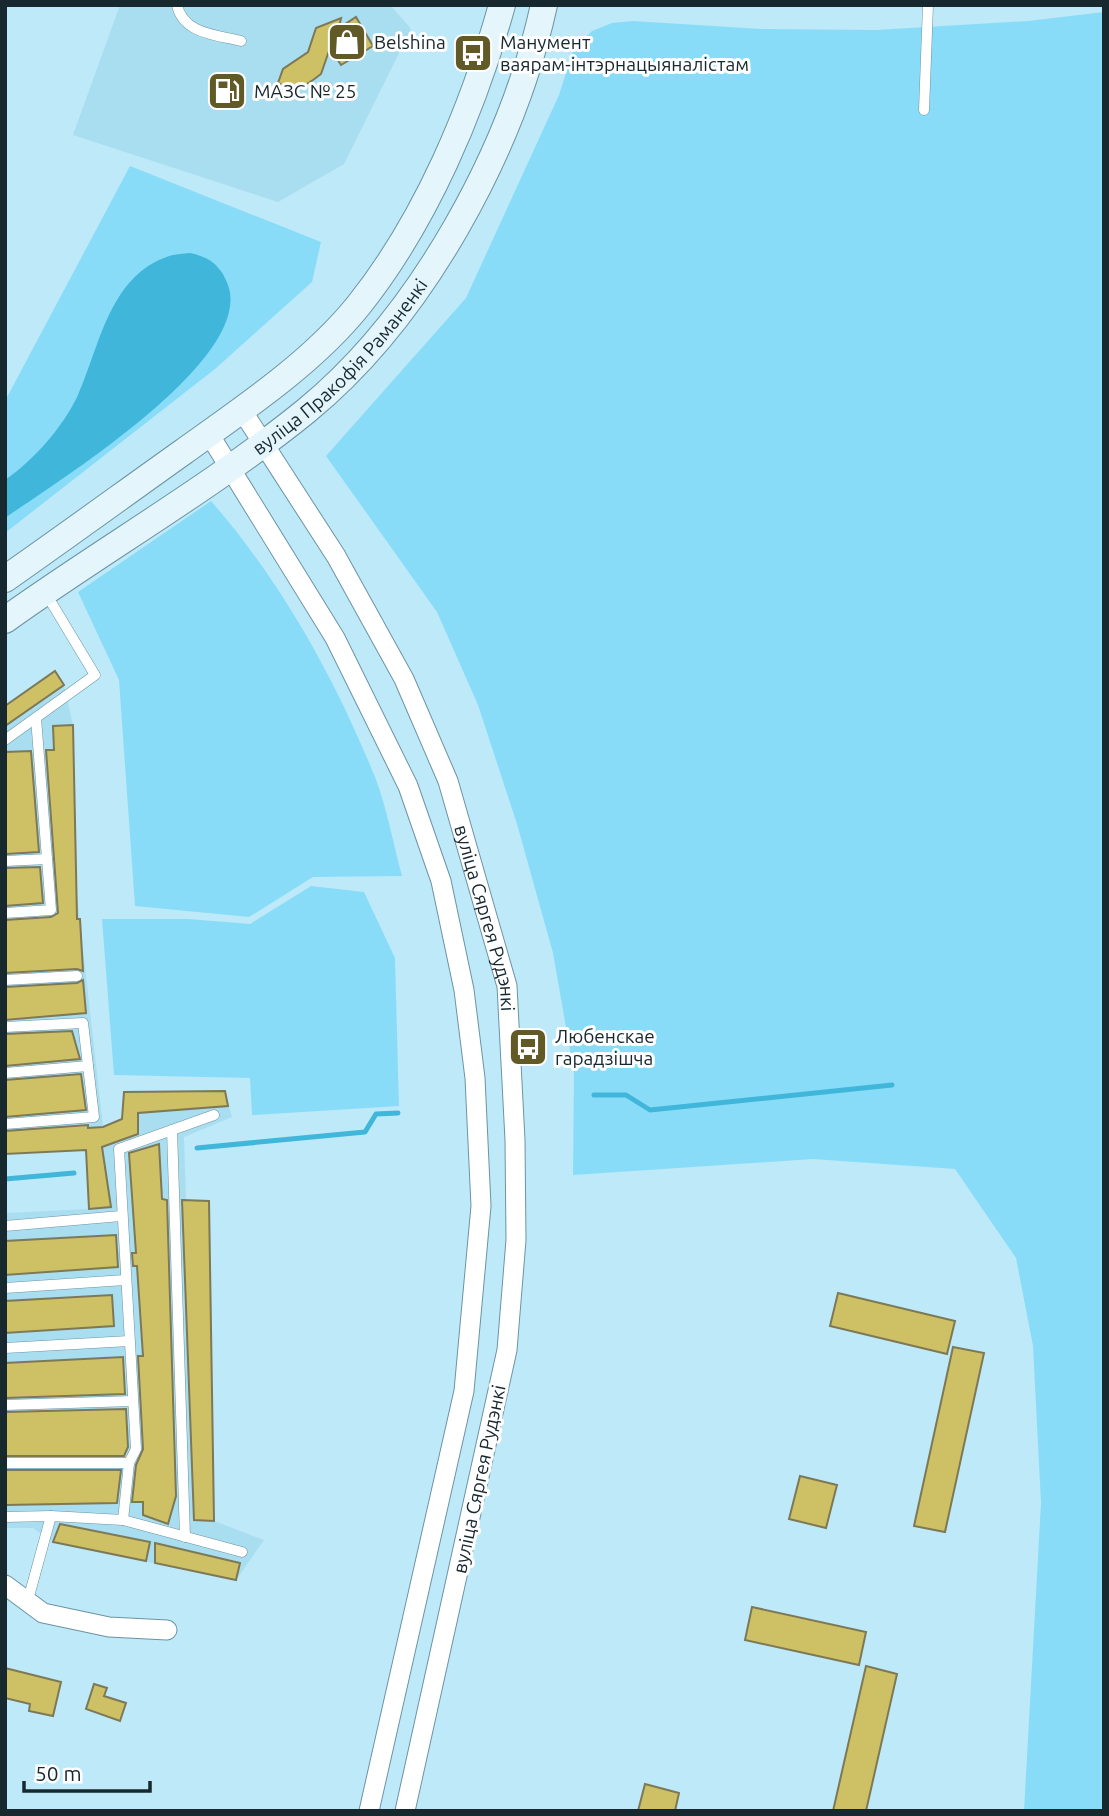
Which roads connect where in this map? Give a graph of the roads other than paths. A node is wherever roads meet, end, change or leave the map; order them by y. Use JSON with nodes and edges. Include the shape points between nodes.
{"nodes":[{"id":1,"x":177,"y":5,"type":"edge"},
{"id":2,"x":502,"y":5,"type":"edge"},
{"id":3,"x":544,"y":5,"type":"edge"},
{"id":4,"x":928,"y":5,"type":"edge"},
{"id":5,"x":241,"y":41,"type":"dead end"},
{"id":6,"x":924,"y":110,"type":"dead end"},
{"id":7,"x":241,"y":410,"type":"junction"},
{"id":8,"x":209,"y":434,"type":"junction"},
{"id":9,"x":261,"y":444,"type":"junction"},
{"id":10,"x":231,"y":467,"type":"junction"},
{"id":11,"x":5,"y":579,"type":"edge"},
{"id":12,"x":45,"y":592,"type":"junction"},
{"id":13,"x":5,"y":620,"type":"edge"},
{"id":14,"x":36,"y":718,"type":"junction"},
{"id":15,"x":5,"y":740,"type":"edge"},
{"id":16,"x":47,"y":859,"type":"junction"},
{"id":17,"x":5,"y":861,"type":"edge"},
{"id":18,"x":5,"y":913,"type":"edge"},
{"id":19,"x":76,"y":976,"type":"dead end"},
{"id":20,"x":5,"y":980,"type":"edge"},
{"id":21,"x":5,"y":1027,"type":"edge"},
{"id":22,"x":88,"y":1066,"type":"junction"},
{"id":23,"x":5,"y":1073,"type":"edge"},
{"id":24,"x":214,"y":1115,"type":"dead end"},
{"id":25,"x":5,"y":1124,"type":"edge"},
{"id":26,"x":172,"y":1130,"type":"junction"},
{"id":27,"x":121,"y":1216,"type":"junction"},
{"id":28,"x":5,"y":1226,"type":"edge"},
{"id":29,"x":125,"y":1280,"type":"junction"},
{"id":30,"x":5,"y":1287,"type":"edge"},
{"id":31,"x":129,"y":1341,"type":"junction"},
{"id":32,"x":5,"y":1348,"type":"edge"},
{"id":33,"x":133,"y":1401,"type":"junction"},
{"id":34,"x":5,"y":1405,"type":"edge"},
{"id":35,"x":5,"y":1463,"type":"edge"},
{"id":36,"x":129,"y":1463,"type":"junction"},
{"id":37,"x":51,"y":1516,"type":"junction"},
{"id":38,"x":5,"y":1517,"type":"edge"},
{"id":39,"x":123,"y":1520,"type":"junction"},
{"id":40,"x":186,"y":1537,"type":"junction"},
{"id":41,"x":242,"y":1552,"type":"dead end"},
{"id":42,"x":5,"y":1586,"type":"edge"},
{"id":43,"x":28,"y":1601,"type":"junction"},
{"id":44,"x":167,"y":1630,"type":"dead end"},
{"id":45,"x":369,"y":1811,"type":"edge"},
{"id":46,"x":405,"y":1811,"type":"edge"}],
"edges":[{"from":1,"to":5,"type":"lane","via":[[186,23],[198,31]]},
{"from":2,"to":7,"type":"street","name":"вуліца Пракофія Раманенкі","via":[[455,134],[395,252],[357,307],[304,359]]},
{"from":3,"to":9,"type":"street","name":"вуліца Пракофія Раманенкі","via":[[502,134],[455,232],[401,311],[360,356],[307,409]]},
{"from":4,"to":6,"type":"lane"},
{"from":7,"to":8,"type":"street","name":"вуліца Пракофія Раманенкі"},
{"from":7,"to":9,"type":"street","name":"вуліца Сяргея Рудэнкі"},
{"from":8,"to":10,"type":"street","name":"вуліца Сяргея Рудэнкі"},
{"from":8,"to":11,"type":"street","name":"вуліца Пракофія Раманенкі"},
{"from":9,"to":10,"type":"street","name":"вуліца Пракофія Раманенкі"},
{"from":9,"to":46,"type":"street","name":"вуліца Сяргея Рудэнкі","via":[[336,556],[404,680],[448,781],[507,986],[516,1240],[507,1350]]},
{"from":10,"to":12,"type":"street","name":"вуліца Пракофія Раманенкі"},
{"from":10,"to":45,"type":"street","name":"вуліца Сяргея Рудэнкі","via":[[335,638],[408,786],[441,881],[464,989],[475,1078],[481,1206],[464,1391]]},
{"from":12,"to":13,"type":"street","name":"вуліца Пракофія Раманенкі"},
{"from":12,"to":14,"type":"lane","via":[[95,675]]},
{"from":14,"to":15,"type":"lane"},
{"from":14,"to":16,"type":"lane"},
{"from":16,"to":17,"type":"lane"},
{"from":16,"to":18,"type":"lane","via":[[51,910]]},
{"from":19,"to":20,"type":"lane"},
{"from":21,"to":22,"type":"lane","via":[[83,1023]]},
{"from":22,"to":23,"type":"lane"},
{"from":22,"to":25,"type":"lane","via":[[94,1117]]},
{"from":24,"to":26,"type":"lane"},
{"from":26,"to":27,"type":"lane","via":[[119,1149]]},
{"from":26,"to":40,"type":"lane"},
{"from":27,"to":28,"type":"lane"},
{"from":27,"to":29,"type":"lane"},
{"from":29,"to":30,"type":"lane"},
{"from":29,"to":31,"type":"lane"},
{"from":31,"to":32,"type":"lane"},
{"from":31,"to":33,"type":"lane"},
{"from":33,"to":34,"type":"lane"},
{"from":33,"to":36,"type":"lane","via":[[136,1449]]},
{"from":35,"to":36,"type":"lane"},
{"from":36,"to":39,"type":"lane"},
{"from":37,"to":38,"type":"lane"},
{"from":37,"to":39,"type":"lane"},
{"from":37,"to":43,"type":"lane"},
{"from":39,"to":40,"type":"lane"},
{"from":40,"to":41,"type":"lane"},
{"from":42,"to":43,"type":"street"},
{"from":43,"to":44,"type":"street","via":[[43,1613],[109,1627]]}]}
